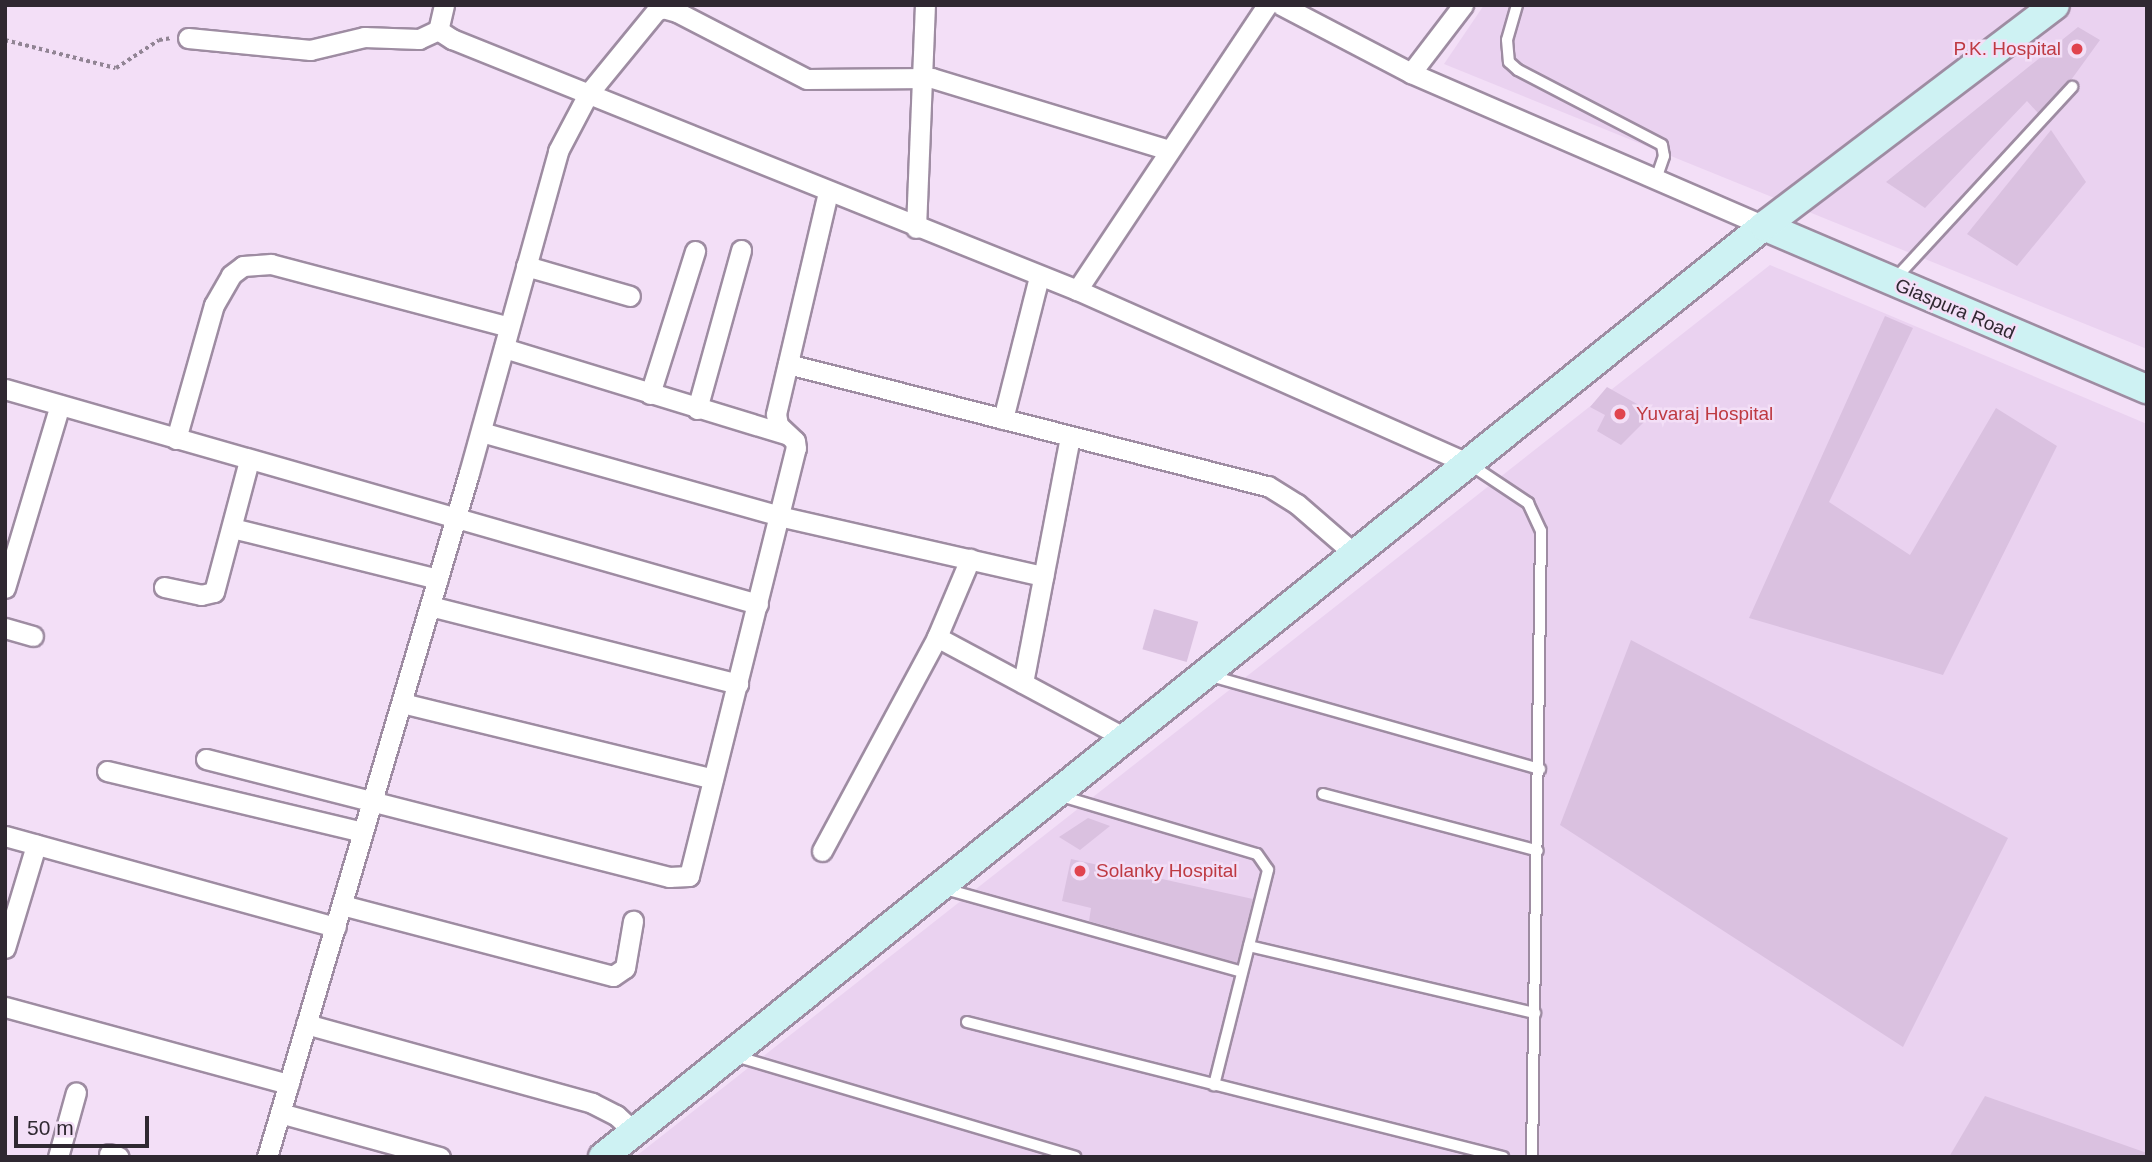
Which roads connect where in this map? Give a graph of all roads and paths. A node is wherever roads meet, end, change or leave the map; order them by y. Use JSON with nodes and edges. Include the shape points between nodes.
{"nodes":[{"id":1,"x":444,"y":5,"type":"edge"},
{"id":2,"x":925,"y":5,"type":"edge"},
{"id":3,"x":1267,"y":5,"type":"edge"},
{"id":4,"x":1281,"y":5,"type":"edge"},
{"id":5,"x":1463,"y":5,"type":"edge"},
{"id":6,"x":1517,"y":5,"type":"edge"},
{"id":7,"x":2055,"y":5,"type":"edge"},
{"id":8,"x":438,"y":30,"type":"junction"},
{"id":9,"x":188,"y":38,"type":"joint"},
{"id":10,"x":5,"y":40,"type":"edge"},
{"id":11,"x":1411,"y":73,"type":"junction"},
{"id":12,"x":920,"y":76,"type":"junction"},
{"id":13,"x":2071,"y":87,"type":"dead end"},
{"id":14,"x":589,"y":93,"type":"junction"},
{"id":15,"x":1169,"y":150,"type":"junction"},
{"id":16,"x":1656,"y":179,"type":"junction"},
{"id":17,"x":828,"y":193,"type":"junction"},
{"id":18,"x":1764,"y":226,"type":"junction"},
{"id":19,"x":916,"y":228,"type":"junction"},
{"id":20,"x":741,"y":250,"type":"dead end"},
{"id":21,"x":695,"y":251,"type":"dead end"},
{"id":22,"x":526,"y":266,"type":"junction"},
{"id":23,"x":1040,"y":277,"type":"junction"},
{"id":24,"x":1892,"y":282,"type":"junction"},
{"id":25,"x":1077,"y":290,"type":"junction"},
{"id":26,"x":630,"y":296,"type":"dead end"},
{"id":27,"x":509,"y":327,"type":"junction"},
{"id":28,"x":504,"y":348,"type":"junction"},
{"id":29,"x":788,"y":364,"type":"junction"},
{"id":30,"x":5,"y":389,"type":"edge"},
{"id":31,"x":2147,"y":389,"type":"edge"},
{"id":32,"x":650,"y":394,"type":"junction"},
{"id":33,"x":60,"y":405,"type":"junction"},
{"id":34,"x":697,"y":409,"type":"junction"},
{"id":35,"x":1003,"y":419,"type":"junction"},
{"id":36,"x":481,"y":432,"type":"junction"},
{"id":37,"x":786,"y":434,"type":"junction"},
{"id":38,"x":1070,"y":436,"type":"junction"},
{"id":39,"x":176,"y":439,"type":"junction"},
{"id":40,"x":248,"y":460,"type":"junction"},
{"id":41,"x":1471,"y":465,"type":"junction"},
{"id":42,"x":779,"y":516,"type":"junction"},
{"id":43,"x":455,"y":520,"type":"junction"},
{"id":44,"x":232,"y":528,"type":"junction"},
{"id":45,"x":1357,"y":556,"type":"junction"},
{"id":46,"x":970,"y":559,"type":"junction"},
{"id":47,"x":1043,"y":576,"type":"junction"},
{"id":48,"x":438,"y":579,"type":"junction"},
{"id":49,"x":164,"y":587,"type":"dead end"},
{"id":50,"x":5,"y":589,"type":"edge"},
{"id":51,"x":758,"y":604,"type":"junction"},
{"id":52,"x":430,"y":606,"type":"junction"},
{"id":53,"x":5,"y":628,"type":"edge"},
{"id":54,"x":33,"y":636,"type":"dead end"},
{"id":55,"x":937,"y":637,"type":"junction"},
{"id":56,"x":1207,"y":675,"type":"junction"},
{"id":57,"x":1023,"y":683,"type":"junction"},
{"id":58,"x":738,"y":684,"type":"junction"},
{"id":59,"x":402,"y":703,"type":"junction"},
{"id":60,"x":1127,"y":739,"type":"junction"},
{"id":61,"x":206,"y":759,"type":"dead end"},
{"id":62,"x":1540,"y":769,"type":"junction"},
{"id":63,"x":107,"y":771,"type":"dead end"},
{"id":64,"x":713,"y":779,"type":"junction"},
{"id":65,"x":1323,"y":794,"type":"dead end"},
{"id":66,"x":1057,"y":795,"type":"junction"},
{"id":67,"x":374,"y":798,"type":"junction"},
{"id":68,"x":363,"y":832,"type":"junction"},
{"id":69,"x":5,"y":836,"type":"edge"},
{"id":70,"x":36,"y":845,"type":"junction"},
{"id":71,"x":822,"y":851,"type":"dead end"},
{"id":72,"x":1538,"y":851,"type":"junction"},
{"id":73,"x":941,"y":888,"type":"junction"},
{"id":74,"x":342,"y":905,"type":"junction"},
{"id":75,"x":633,"y":921,"type":"dead end"},
{"id":76,"x":336,"y":927,"type":"junction"},
{"id":77,"x":1249,"y":946,"type":"junction"},
{"id":78,"x":5,"y":948,"type":"edge"},
{"id":79,"x":1242,"y":972,"type":"junction"},
{"id":80,"x":5,"y":1007,"type":"edge"},
{"id":81,"x":1535,"y":1013,"type":"junction"},
{"id":82,"x":967,"y":1022,"type":"dead end"},
{"id":83,"x":306,"y":1024,"type":"junction"},
{"id":84,"x":731,"y":1054,"type":"junction"},
{"id":85,"x":289,"y":1084,"type":"junction"},
{"id":86,"x":1214,"y":1085,"type":"junction"},
{"id":87,"x":76,"y":1092,"type":"dead end"},
{"id":88,"x":280,"y":1113,"type":"junction"},
{"id":89,"x":634,"y":1132,"type":"junction"},
{"id":90,"x":1073,"y":1156,"type":"edge"},
{"id":91,"x":58,"y":1157,"type":"edge"},
{"id":92,"x":267,"y":1157,"type":"edge"},
{"id":93,"x":440,"y":1157,"type":"edge"},
{"id":94,"x":603,"y":1157,"type":"edge"},
{"id":95,"x":1503,"y":1157,"type":"edge"},
{"id":96,"x":1532,"y":1157,"type":"edge"}],
"edges":[{"from":1,"to":8,"type":"street"},
{"from":2,"to":12,"type":"street"},
{"from":3,"to":15,"type":"street"},
{"from":4,"to":11,"type":"street"},
{"from":5,"to":11,"type":"street"},
{"from":6,"to":16,"type":"lane","via":[[1507,40],[1509,62],[1662,145],[1664,156]]},
{"from":7,"to":18,"type":"street"},
{"from":8,"to":9,"type":"street","via":[[419,39],[365,37],[310,50]]},
{"from":8,"to":14,"type":"street"},
{"from":9,"to":10,"type":"path","via":[[159,40],[116,68]]},
{"from":11,"to":16,"type":"street"},
{"from":12,"to":14,"type":"street","via":[[807,79],[663,8]]},
{"from":12,"to":15,"type":"street"},
{"from":12,"to":19,"type":"street"},
{"from":13,"to":24,"type":"lane"},
{"from":14,"to":17,"type":"street"},
{"from":14,"to":22,"type":"street","via":[[562,139]]},
{"from":15,"to":25,"type":"street"},
{"from":16,"to":18,"type":"street"},
{"from":17,"to":19,"type":"street"},
{"from":17,"to":29,"type":"street"},
{"from":18,"to":24,"type":"street","name":"Giaspura Road"},
{"from":18,"to":41,"type":"street"},
{"from":19,"to":23,"type":"street"},
{"from":20,"to":34,"type":"street"},
{"from":21,"to":32,"type":"street"},
{"from":22,"to":26,"type":"street"},
{"from":22,"to":27,"type":"street"},
{"from":23,"to":25,"type":"street"},
{"from":23,"to":35,"type":"street"},
{"from":24,"to":31,"type":"street","name":"Giaspura Road"},
{"from":25,"to":41,"type":"street"},
{"from":27,"to":28,"type":"street"},
{"from":27,"to":39,"type":"street","via":[[271,264],[243,266],[231,275],[214,305]]},
{"from":28,"to":32,"type":"street"},
{"from":28,"to":36,"type":"street"},
{"from":29,"to":35,"type":"street"},
{"from":29,"to":37,"type":"street","via":[[776,414]]},
{"from":30,"to":33,"type":"street"},
{"from":32,"to":34,"type":"street"},
{"from":33,"to":39,"type":"street"},
{"from":33,"to":50,"type":"street"},
{"from":34,"to":37,"type":"street"},
{"from":35,"to":38,"type":"street"},
{"from":36,"to":42,"type":"street"},
{"from":36,"to":43,"type":"street"},
{"from":37,"to":42,"type":"street","via":[[796,448]]},
{"from":38,"to":45,"type":"street","via":[[1268,486],[1297,504]]},
{"from":38,"to":47,"type":"street"},
{"from":39,"to":40,"type":"street"},
{"from":40,"to":43,"type":"street"},
{"from":40,"to":44,"type":"street"},
{"from":41,"to":45,"type":"street"},
{"from":41,"to":62,"type":"lane","via":[[1528,503],[1541,531]]},
{"from":42,"to":46,"type":"street"},
{"from":42,"to":51,"type":"street"},
{"from":43,"to":48,"type":"street"},
{"from":43,"to":51,"type":"street"},
{"from":44,"to":48,"type":"street"},
{"from":44,"to":49,"type":"street","via":[[211,595]]},
{"from":45,"to":56,"type":"street"},
{"from":46,"to":47,"type":"street"},
{"from":46,"to":55,"type":"street"},
{"from":47,"to":57,"type":"street"},
{"from":48,"to":52,"type":"street"},
{"from":51,"to":58,"type":"street"},
{"from":52,"to":58,"type":"street"},
{"from":52,"to":59,"type":"street"},
{"from":53,"to":54,"type":"street"},
{"from":55,"to":57,"type":"street"},
{"from":55,"to":71,"type":"street"},
{"from":56,"to":60,"type":"street"},
{"from":56,"to":62,"type":"lane"},
{"from":57,"to":60,"type":"street"},
{"from":58,"to":64,"type":"street"},
{"from":59,"to":64,"type":"street"},
{"from":59,"to":67,"type":"street"},
{"from":60,"to":66,"type":"street"},
{"from":61,"to":67,"type":"street"},
{"from":62,"to":72,"type":"lane"},
{"from":63,"to":68,"type":"street"},
{"from":64,"to":67,"type":"street","via":[[691,871],[685,878]]},
{"from":65,"to":72,"type":"lane"},
{"from":66,"to":73,"type":"street"},
{"from":66,"to":77,"type":"lane","via":[[1257,854],[1268,870]]},
{"from":67,"to":68,"type":"street"},
{"from":68,"to":74,"type":"street"},
{"from":69,"to":70,"type":"street"},
{"from":70,"to":76,"type":"street"},
{"from":70,"to":78,"type":"street"},
{"from":72,"to":81,"type":"lane"},
{"from":73,"to":79,"type":"lane"},
{"from":73,"to":84,"type":"street"},
{"from":74,"to":75,"type":"street","via":[[612,976],[625,968]]},
{"from":74,"to":76,"type":"street"},
{"from":76,"to":83,"type":"street"},
{"from":77,"to":79,"type":"lane"},
{"from":77,"to":81,"type":"lane"},
{"from":79,"to":86,"type":"lane"},
{"from":80,"to":85,"type":"street"},
{"from":81,"to":96,"type":"lane"},
{"from":82,"to":86,"type":"lane"},
{"from":83,"to":85,"type":"street"},
{"from":83,"to":89,"type":"street","via":[[592,1102]]},
{"from":84,"to":89,"type":"street"},
{"from":84,"to":90,"type":"lane"},
{"from":85,"to":88,"type":"street"},
{"from":86,"to":95,"type":"lane"},
{"from":87,"to":91,"type":"street"},
{"from":88,"to":92,"type":"street"},
{"from":88,"to":93,"type":"street"},
{"from":89,"to":94,"type":"street"}]}
